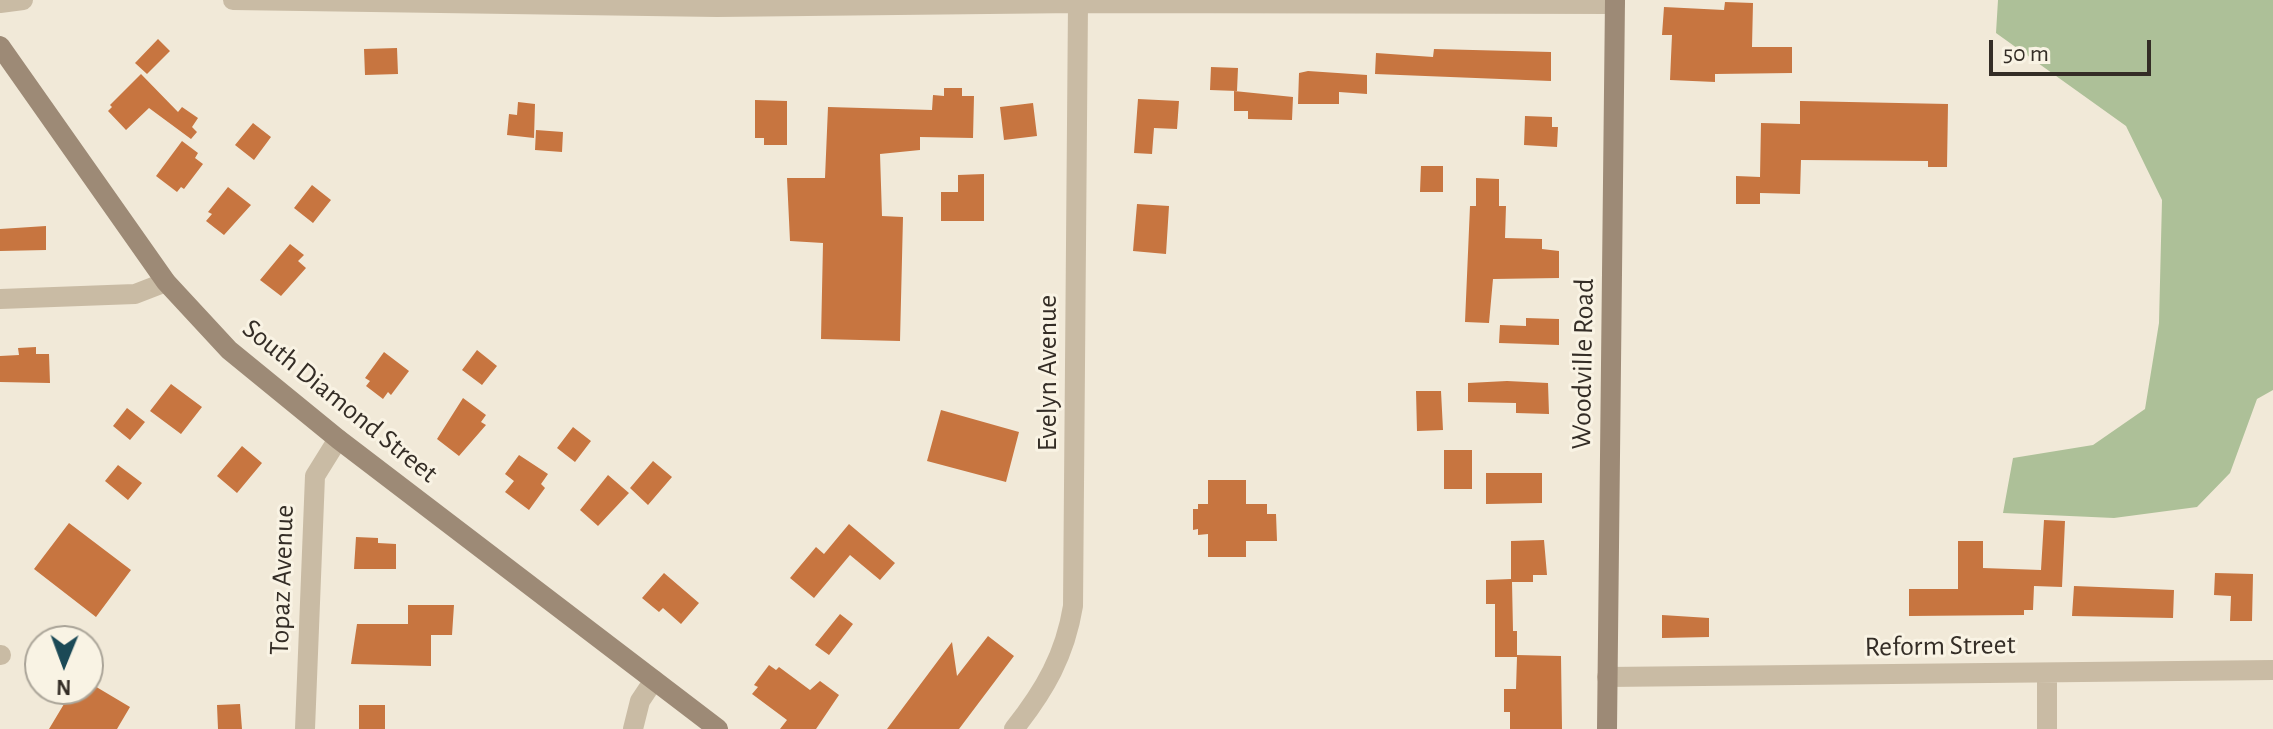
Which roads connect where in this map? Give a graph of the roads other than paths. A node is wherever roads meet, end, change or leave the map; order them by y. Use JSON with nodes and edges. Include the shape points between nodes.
{"nodes":[{"id":1,"x":23,"y":0,"type":"edge"},
{"id":2,"x":233,"y":0,"type":"edge"},
{"id":3,"x":1615,"y":2,"type":"edge"},
{"id":4,"x":0,"y":3,"type":"edge"},
{"id":5,"x":1078,"y":3,"type":"junction"},
{"id":6,"x":0,"y":46,"type":"edge"},
{"id":7,"x":166,"y":282,"type":"junction"},
{"id":8,"x":0,"y":299,"type":"edge"},
{"id":9,"x":338,"y":439,"type":"junction"},
{"id":10,"x":2273,"y":670,"type":"edge"},
{"id":11,"x":2047,"y":673,"type":"junction"},
{"id":12,"x":1607,"y":677,"type":"junction"},
{"id":13,"x":654,"y":680,"type":"junction"},
{"id":14,"x":305,"y":729,"type":"edge"},
{"id":15,"x":633,"y":729,"type":"edge"},
{"id":16,"x":718,"y":729,"type":"edge"},
{"id":17,"x":1014,"y":729,"type":"edge"},
{"id":18,"x":1607,"y":729,"type":"edge"},
{"id":19,"x":2047,"y":729,"type":"edge"}],
"edges":[{"from":1,"to":4,"type":"street"},
{"from":2,"to":5,"type":"street","via":[[717,7]]},
{"from":3,"to":5,"type":"street"},
{"from":3,"to":12,"type":"street","name":"Woodville Road"},
{"from":5,"to":17,"type":"street","name":"Evelyn Avenue","via":[[1073,606],[1057,665]]},
{"from":6,"to":7,"type":"street","name":"South Diamond Street"},
{"from":7,"to":8,"type":"street","via":[[135,294]]},
{"from":7,"to":9,"type":"street","name":"South Diamond Street","via":[[253,372]]},
{"from":9,"to":13,"type":"street","name":"South Diamond Street"},
{"from":9,"to":14,"type":"street","name":"Topaz Avenue","via":[[315,476]]},
{"from":10,"to":11,"type":"street","name":"Reform Street"},
{"from":11,"to":12,"type":"street","name":"Reform Street"},
{"from":11,"to":19,"type":"street"},
{"from":12,"to":18,"type":"street","name":"Woodville Road"},
{"from":13,"to":15,"type":"street","via":[[640,701]]},
{"from":13,"to":16,"type":"street","name":"South Diamond Street"}]}
